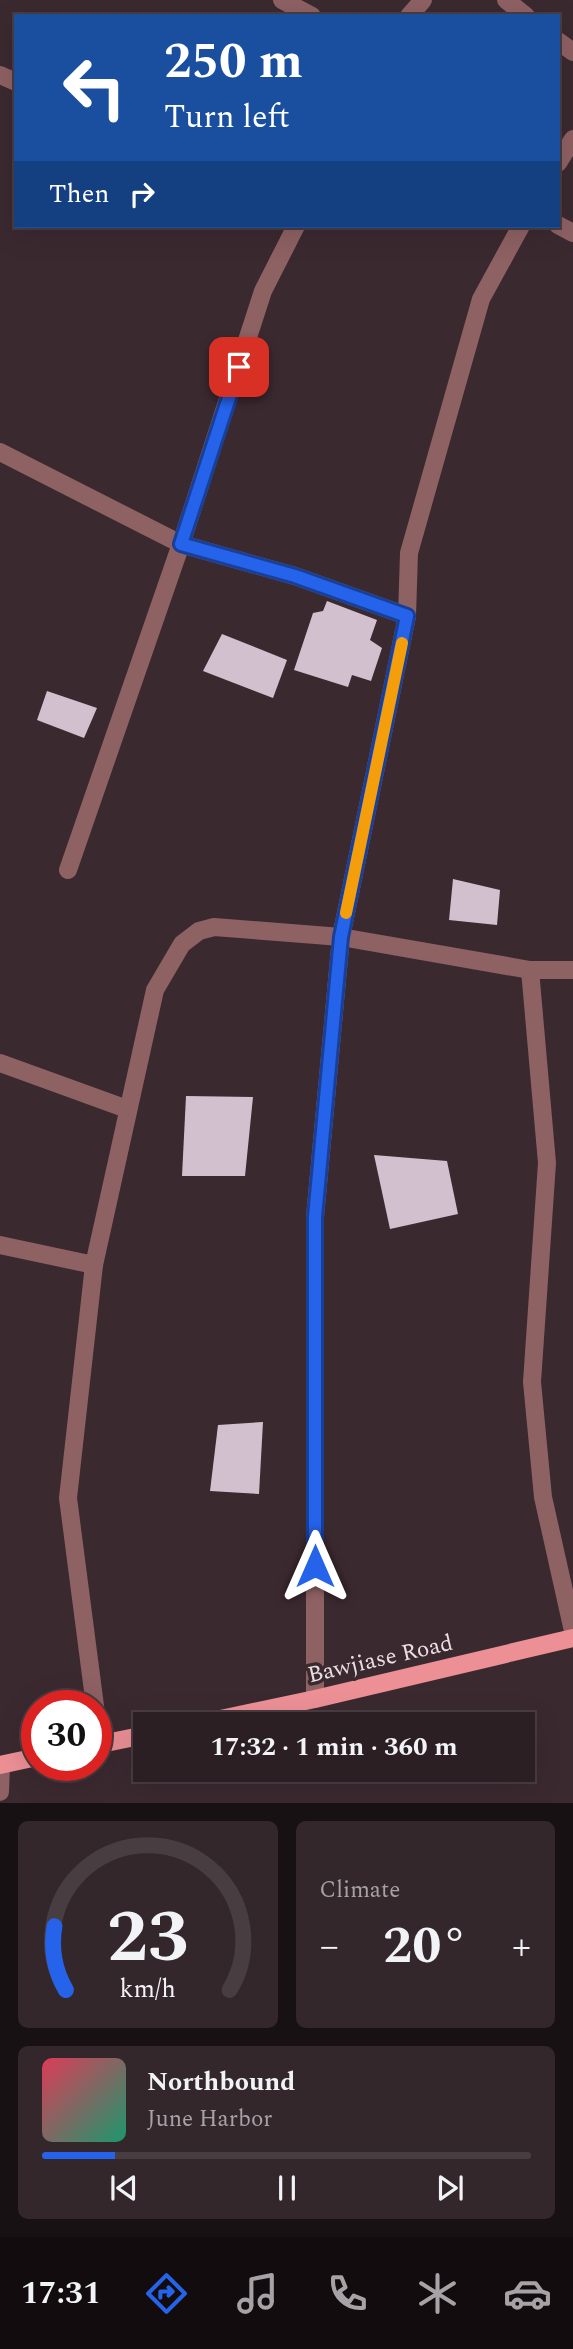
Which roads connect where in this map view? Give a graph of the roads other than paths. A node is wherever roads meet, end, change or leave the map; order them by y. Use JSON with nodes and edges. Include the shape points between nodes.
{"nodes":[{"id":1,"x":282,"y":0,"type":"edge"},
{"id":2,"x":423,"y":0,"type":"edge"},
{"id":3,"x":506,"y":0,"type":"edge"},
{"id":4,"x":308,"y":14,"type":"edge"},
{"id":5,"x":411,"y":14,"type":"edge"},
{"id":6,"x":524,"y":14,"type":"edge"},
{"id":7,"x":573,"y":139,"type":"edge"},
{"id":8,"x":560,"y":160,"type":"edge"},
{"id":9,"x":295,"y":228,"type":"edge"},
{"id":10,"x":520,"y":228,"type":"edge"},
{"id":11,"x":0,"y":452,"type":"edge"},
{"id":12,"x":181,"y":544,"type":"junction"},
{"id":13,"x":407,"y":616,"type":"junction"},
{"id":14,"x":68,"y":870,"type":"dead end"},
{"id":15,"x":341,"y":937,"type":"junction"},
{"id":16,"x":530,"y":970,"type":"junction"},
{"id":17,"x":573,"y":970,"type":"edge"},
{"id":18,"x":0,"y":1063,"type":"edge"},
{"id":19,"x":127,"y":1109,"type":"junction"},
{"id":20,"x":0,"y":1245,"type":"edge"},
{"id":21,"x":94,"y":1265,"type":"junction"},
{"id":22,"x":573,"y":1631,"type":"edge"},
{"id":23,"x":573,"y":1637,"type":"edge"},
{"id":24,"x":93,"y":1690,"type":"edge"},
{"id":25,"x":315,"y":1699,"type":"junction"},
{"id":26,"x":254,"y":1712,"type":"edge"},
{"id":27,"x":133,"y":1737,"type":"edge"},
{"id":28,"x":112,"y":1741,"type":"edge"},
{"id":29,"x":21,"y":1760,"type":"edge"},
{"id":30,"x":0,"y":1765,"type":"edge"},
{"id":31,"x":0,"y":1792,"type":"edge"}],
"edges":[{"from":1,"to":4,"type":"street"},
{"from":2,"to":5,"type":"street"},
{"from":3,"to":6,"type":"street"},
{"from":7,"to":8,"type":"street"},
{"from":9,"to":12,"type":"street","via":[[263,291]]},
{"from":10,"to":13,"type":"street","via":[[481,299],[409,553]]},
{"from":11,"to":12,"type":"street"},
{"from":12,"to":13,"type":"street","via":[[295,576]]},
{"from":12,"to":14,"type":"street"},
{"from":13,"to":15,"type":"street"},
{"from":15,"to":16,"type":"street"},
{"from":15,"to":19,"type":"street","via":[[214,927],[199,931],[182,944],[155,990]]},
{"from":15,"to":25,"type":"street","via":[[315,1217]]},
{"from":16,"to":17,"type":"street"},
{"from":16,"to":22,"type":"street","via":[[547,1163],[532,1382],[543,1497]]},
{"from":18,"to":19,"type":"street"},
{"from":19,"to":21,"type":"street"},
{"from":20,"to":21,"type":"street"},
{"from":21,"to":24,"type":"street","via":[[68,1498]]},
{"from":23,"to":25,"type":"main road","name":"Bawjiase Road"},
{"from":25,"to":26,"type":"main road","name":"Bawjiase Road"},
{"from":27,"to":28,"type":"main road"},
{"from":29,"to":30,"type":"main road"},
{"from":30,"to":31,"type":"street"}]}
